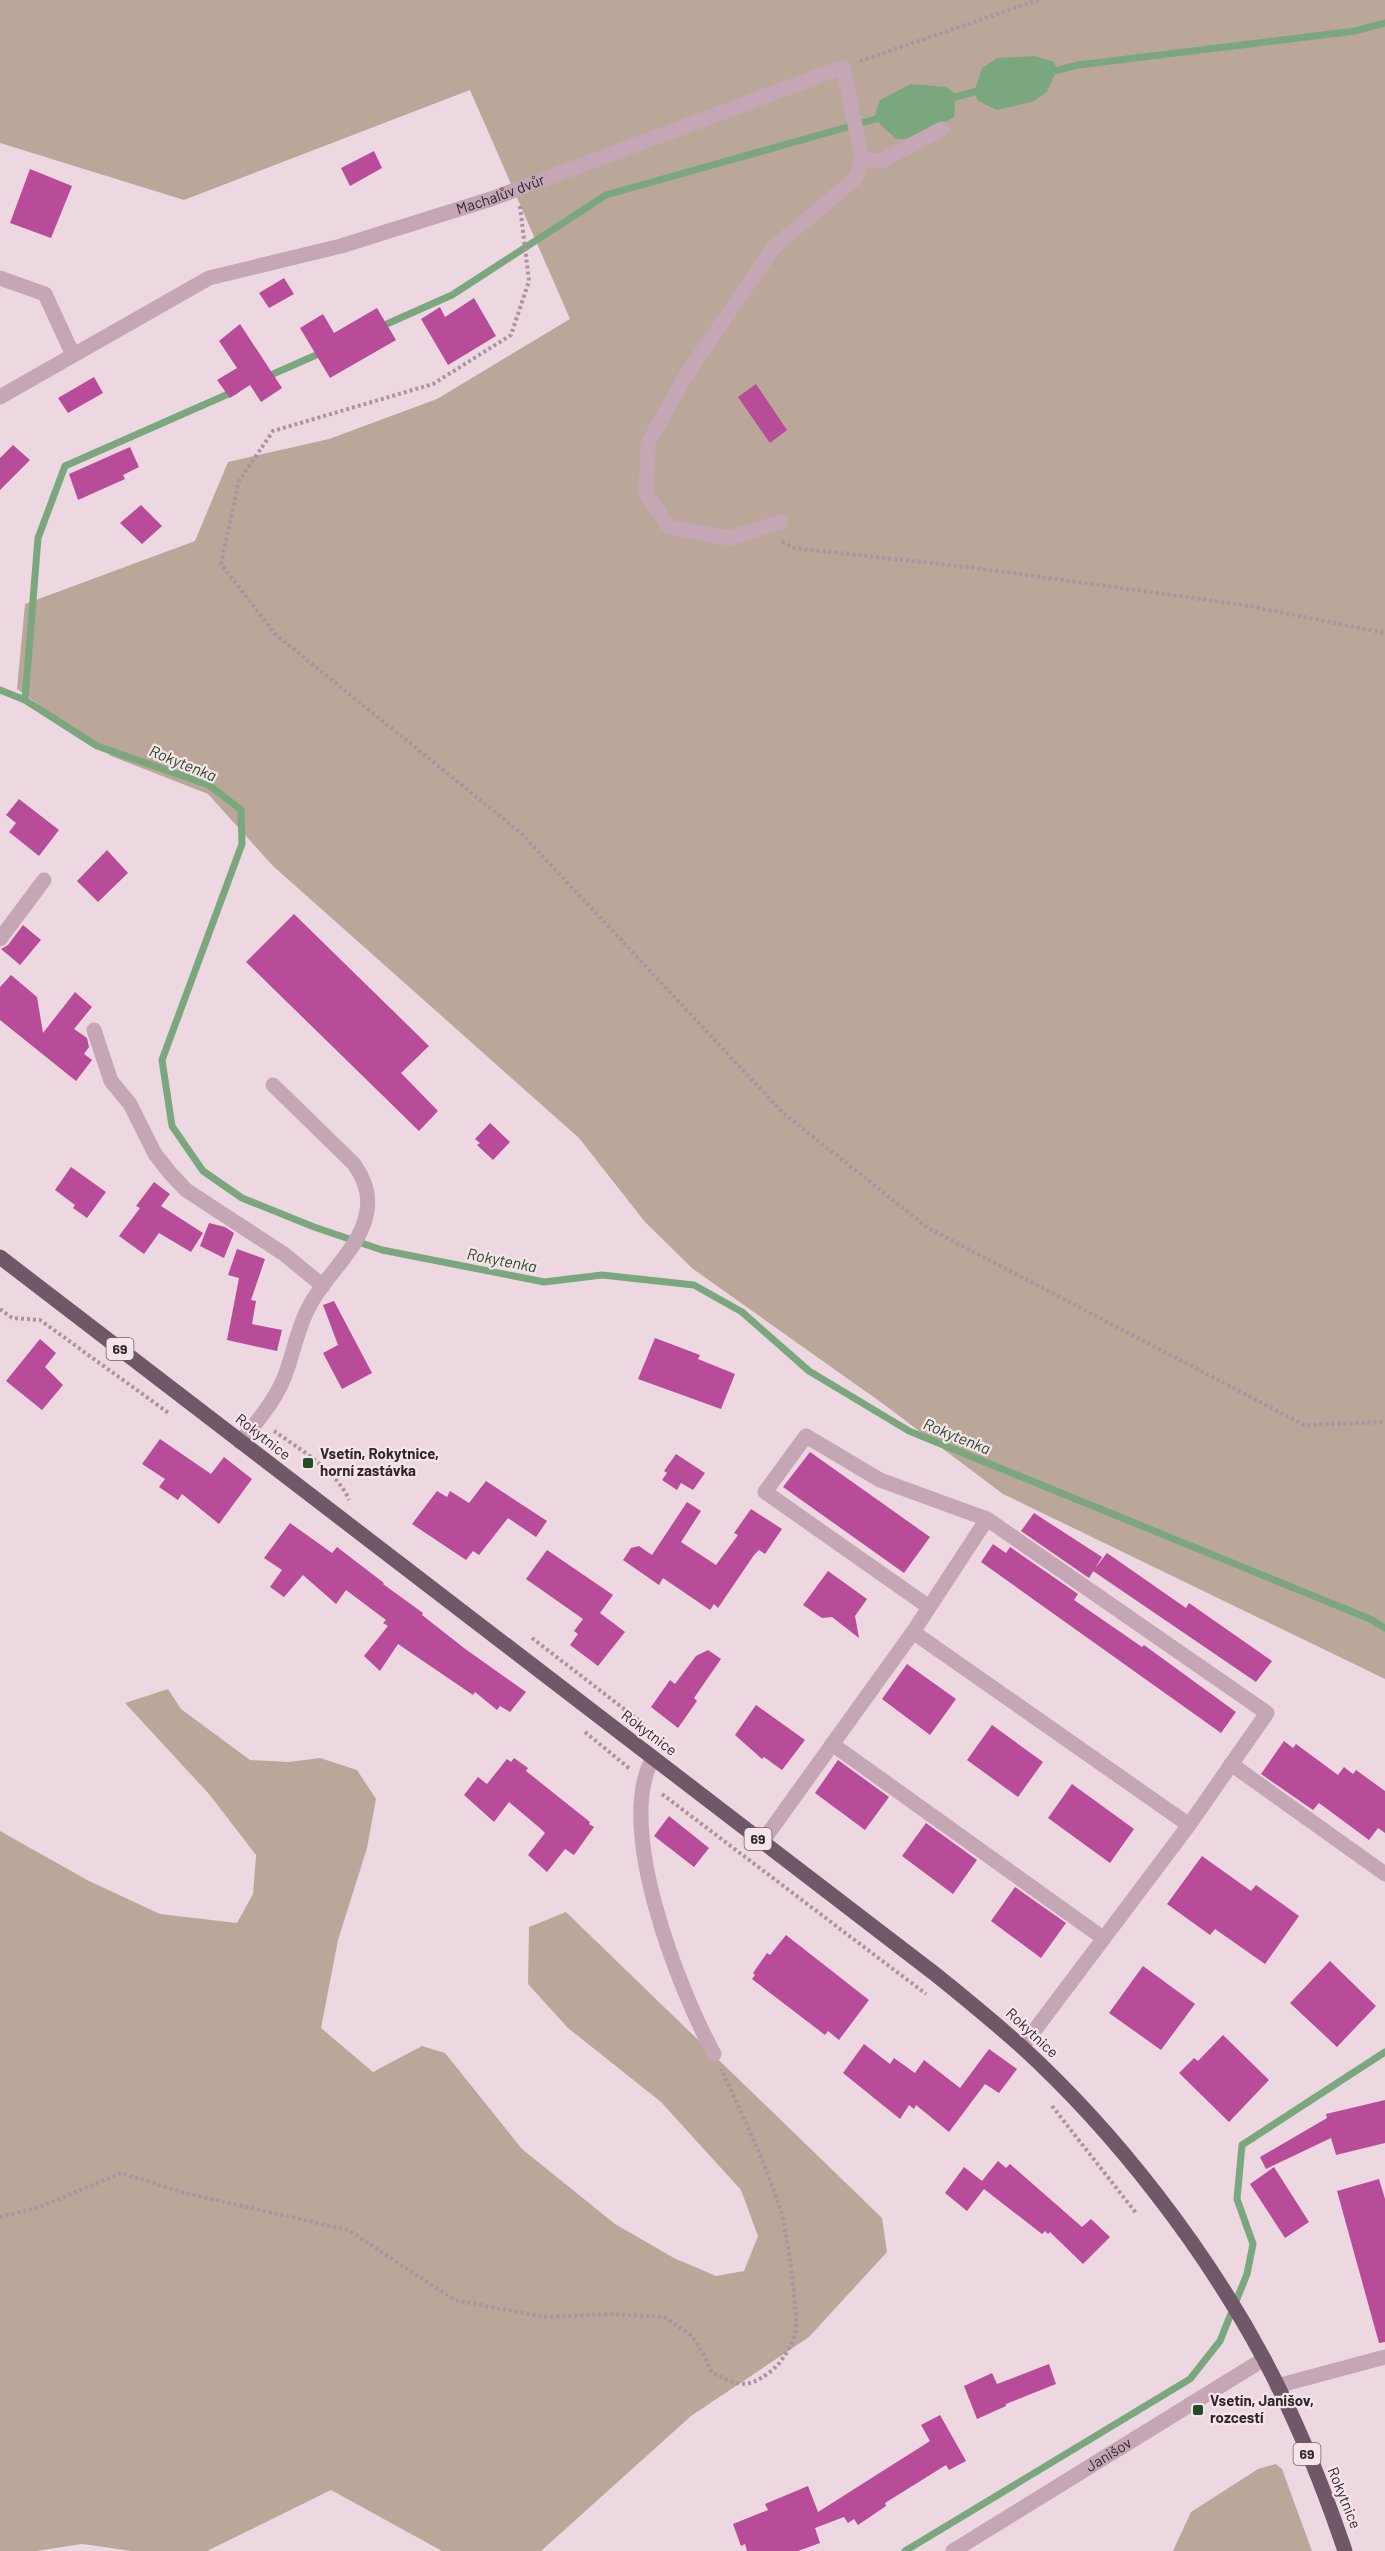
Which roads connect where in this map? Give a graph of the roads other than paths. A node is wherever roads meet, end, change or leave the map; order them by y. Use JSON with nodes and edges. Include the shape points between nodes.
{"nodes":[{"id":1,"x":942,"y":129,"type":"dead end"},
{"id":2,"x":862,"y":159,"type":"junction"},
{"id":3,"x":0,"y":278,"type":"edge"},
{"id":4,"x":73,"y":356,"type":"junction"},
{"id":5,"x":0,"y":397,"type":"edge"},
{"id":6,"x":781,"y":522,"type":"dead end"},
{"id":7,"x":44,"y":880,"type":"dead end"},
{"id":8,"x":0,"y":939,"type":"edge"},
{"id":9,"x":94,"y":1030,"type":"dead end"},
{"id":10,"x":273,"y":1085,"type":"dead end"},
{"id":11,"x":0,"y":1257,"type":"edge"},
{"id":12,"x":323,"y":1286,"type":"junction"},
{"id":13,"x":240,"y":1442,"type":"junction"},
{"id":14,"x":987,"y":1519,"type":"junction"},
{"id":15,"x":929,"y":1607,"type":"junction"},
{"id":16,"x":913,"y":1632,"type":"junction"},
{"id":17,"x":832,"y":1744,"type":"junction"},
{"id":18,"x":652,"y":1758,"type":"junction"},
{"id":19,"x":1231,"y":1764,"type":"junction"},
{"id":20,"x":1189,"y":1825,"type":"junction"},
{"id":21,"x":762,"y":1842,"type":"junction"},
{"id":22,"x":1385,"y":1874,"type":"edge"},
{"id":23,"x":1103,"y":1938,"type":"junction"},
{"id":24,"x":1022,"y":2047,"type":"junction"},
{"id":25,"x":714,"y":2054,"type":"road end"},
{"id":26,"x":1385,"y":2357,"type":"edge"},
{"id":27,"x":1264,"y":2359,"type":"junction"},
{"id":28,"x":1277,"y":2386,"type":"junction"},
{"id":29,"x":953,"y":2551,"type":"edge"},
{"id":30,"x":1345,"y":2551,"type":"edge"}],
"edges":[{"from":1,"to":2,"type":"street","via":[[881,161]]},
{"from":2,"to":4,"type":"street","name":"Machalův dvůr","via":[[843,67],[518,189],[341,246],[209,278]]},
{"from":2,"to":6,"type":"street","via":[[856,178],[773,248],[685,377],[648,442],[646,494],[669,528],[729,538]]},
{"from":3,"to":4,"type":"street","via":[[45,294]]},
{"from":4,"to":5,"type":"street","name":"Machalův dvůr"},
{"from":7,"to":8,"type":"street"},
{"from":9,"to":12,"type":"street","via":[[111,1081],[130,1104],[155,1155],[170,1173],[186,1190],[284,1254]]},
{"from":10,"to":12,"type":"street","via":[[363,1177],[367,1211],[362,1226]]},
{"from":11,"to":13,"type":"main road","name":"Rokytnice","number":"69"},
{"from":12,"to":13,"type":"street","via":[[298,1328],[275,1396]]},
{"from":13,"to":18,"type":"main road","name":"Rokytnice","number":"69"},
{"from":14,"to":15,"type":"street"},
{"from":14,"to":15,"type":"street","via":[[880,1480],[806,1436],[765,1492]]},
{"from":14,"to":19,"type":"street","via":[[1267,1713]]},
{"from":15,"to":16,"type":"street"},
{"from":16,"to":17,"type":"street"},
{"from":16,"to":20,"type":"street"},
{"from":17,"to":21,"type":"street"},
{"from":17,"to":23,"type":"street"},
{"from":18,"to":21,"type":"main road","name":"Rokytnice","number":"69"},
{"from":18,"to":25,"type":"street","via":[[644,1773],[641,1814],[649,1877],[660,1924],[695,2018]]},
{"from":19,"to":20,"type":"street"},
{"from":19,"to":22,"type":"street"},
{"from":20,"to":23,"type":"street"},
{"from":21,"to":24,"type":"main road","name":"Rokytnice","number":"69","via":[[935,1974]]},
{"from":23,"to":24,"type":"street"},
{"from":24,"to":27,"type":"main road","name":"Rokytnice","number":"69","via":[[1088,2114],[1157,2197],[1223,2291]]},
{"from":26,"to":28,"type":"street"},
{"from":27,"to":28,"type":"main road","name":"Rokytnice","number":"69"},
{"from":27,"to":29,"type":"street","name":"Janišov"},
{"from":28,"to":30,"type":"main road","name":"Rokytnice","number":"69"}]}
